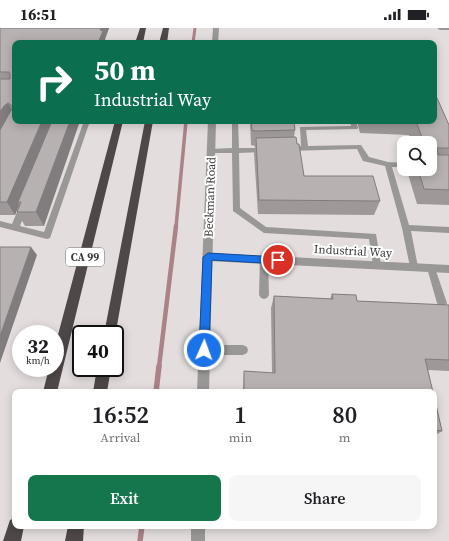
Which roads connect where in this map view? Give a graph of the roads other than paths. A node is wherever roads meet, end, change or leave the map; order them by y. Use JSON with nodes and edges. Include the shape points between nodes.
{"nodes":[{"id":1,"x":143,"y":28,"type":"edge"},
{"id":2,"x":166,"y":28,"type":"edge"},
{"id":3,"x":216,"y":28,"type":"edge"},
{"id":4,"x":440,"y":28,"type":"edge"},
{"id":5,"x":449,"y":28,"type":"edge"},
{"id":6,"x":140,"y":40,"type":"edge"},
{"id":7,"x":164,"y":40,"type":"edge"},
{"id":8,"x":215,"y":40,"type":"edge"},
{"id":9,"x":85,"y":124,"type":"edge"},
{"id":10,"x":118,"y":124,"type":"edge"},
{"id":11,"x":148,"y":124,"type":"edge"},
{"id":12,"x":212,"y":124,"type":"edge"},
{"id":13,"x":235,"y":124,"type":"edge"},
{"id":14,"x":354,"y":124,"type":"edge"},
{"id":15,"x":282,"y":149,"type":"edge"},
{"id":16,"x":305,"y":149,"type":"junction"},
{"id":17,"x":274,"y":150,"type":"edge"},
{"id":18,"x":211,"y":151,"type":"junction"},
{"id":19,"x":235,"y":151,"type":"junction"},
{"id":20,"x":388,"y":164,"type":"junction"},
{"id":21,"x":397,"y":165,"type":"edge"},
{"id":22,"x":26,"y":200,"type":"edge"},
{"id":23,"x":0,"y":224,"type":"edge"},
{"id":24,"x":15,"y":228,"type":"junction"},
{"id":25,"x":406,"y":228,"type":"junction"},
{"id":26,"x":449,"y":230,"type":"edge"},
{"id":27,"x":208,"y":257,"type":"junction"},
{"id":28,"x":264,"y":260,"type":"junction"},
{"id":29,"x":377,"y":265,"type":"junction"},
{"id":30,"x":414,"y":267,"type":"junction"},
{"id":31,"x":431,"y":268,"type":"junction"},
{"id":32,"x":449,"y":269,"type":"edge"},
{"id":33,"x":264,"y":296,"type":"dead end"},
{"id":34,"x":442,"y":303,"type":"edge"},
{"id":35,"x":112,"y":325,"type":"edge"},
{"id":36,"x":204,"y":350,"type":"junction"},
{"id":37,"x":243,"y":350,"type":"dead end"},
{"id":38,"x":102,"y":377,"type":"edge"},
{"id":39,"x":51,"y":389,"type":"edge"},
{"id":40,"x":100,"y":389,"type":"edge"},
{"id":41,"x":203,"y":389,"type":"edge"},
{"id":42,"x":15,"y":529,"type":"edge"},
{"id":43,"x":76,"y":529,"type":"edge"},
{"id":44,"x":198,"y":529,"type":"edge"},
{"id":45,"x":12,"y":541,"type":"edge"},
{"id":46,"x":74,"y":541,"type":"edge"},
{"id":47,"x":198,"y":541,"type":"edge"}],
"edges":[{"from":1,"to":6,"type":"highway"},
{"from":2,"to":7,"type":"highway"},
{"from":3,"to":8,"type":"street"},
{"from":4,"to":5,"type":"lane"},
{"from":9,"to":24,"type":"lane","via":[[47,236]]},
{"from":10,"to":39,"type":"highway","number":"CA 99"},
{"from":11,"to":35,"type":"highway"},
{"from":12,"to":18,"type":"street","name":"Beckman Road"},
{"from":13,"to":19,"type":"lane"},
{"from":14,"to":16,"type":"lane","via":[[355,128],[302,128]]},
{"from":15,"to":16,"type":"lane"},
{"from":16,"to":20,"type":"lane","via":[[359,147],[366,159]]},
{"from":17,"to":19,"type":"lane"},
{"from":18,"to":19,"type":"lane"},
{"from":18,"to":27,"type":"street","name":"Beckman Road"},
{"from":19,"to":29,"type":"lane","via":[[236,208],[264,230],[373,236]]},
{"from":20,"to":21,"type":"lane"},
{"from":20,"to":25,"type":"lane"},
{"from":22,"to":24,"type":"lane"},
{"from":23,"to":24,"type":"lane"},
{"from":25,"to":26,"type":"lane"},
{"from":25,"to":30,"type":"lane"},
{"from":27,"to":28,"type":"street","name":"Industrial Way"},
{"from":27,"to":36,"type":"street","name":"Beckman Road"},
{"from":28,"to":29,"type":"street","name":"Industrial Way"},
{"from":28,"to":33,"type":"lane"},
{"from":29,"to":30,"type":"street","name":"Industrial Way"},
{"from":30,"to":31,"type":"street","name":"Industrial Way"},
{"from":31,"to":32,"type":"street","name":"Industrial Way"},
{"from":31,"to":34,"type":"lane"},
{"from":36,"to":37,"type":"lane"},
{"from":36,"to":41,"type":"street","name":"Beckman Road"},
{"from":38,"to":40,"type":"highway"},
{"from":42,"to":45,"type":"highway"},
{"from":43,"to":46,"type":"highway"},
{"from":44,"to":47,"type":"street"}]}
